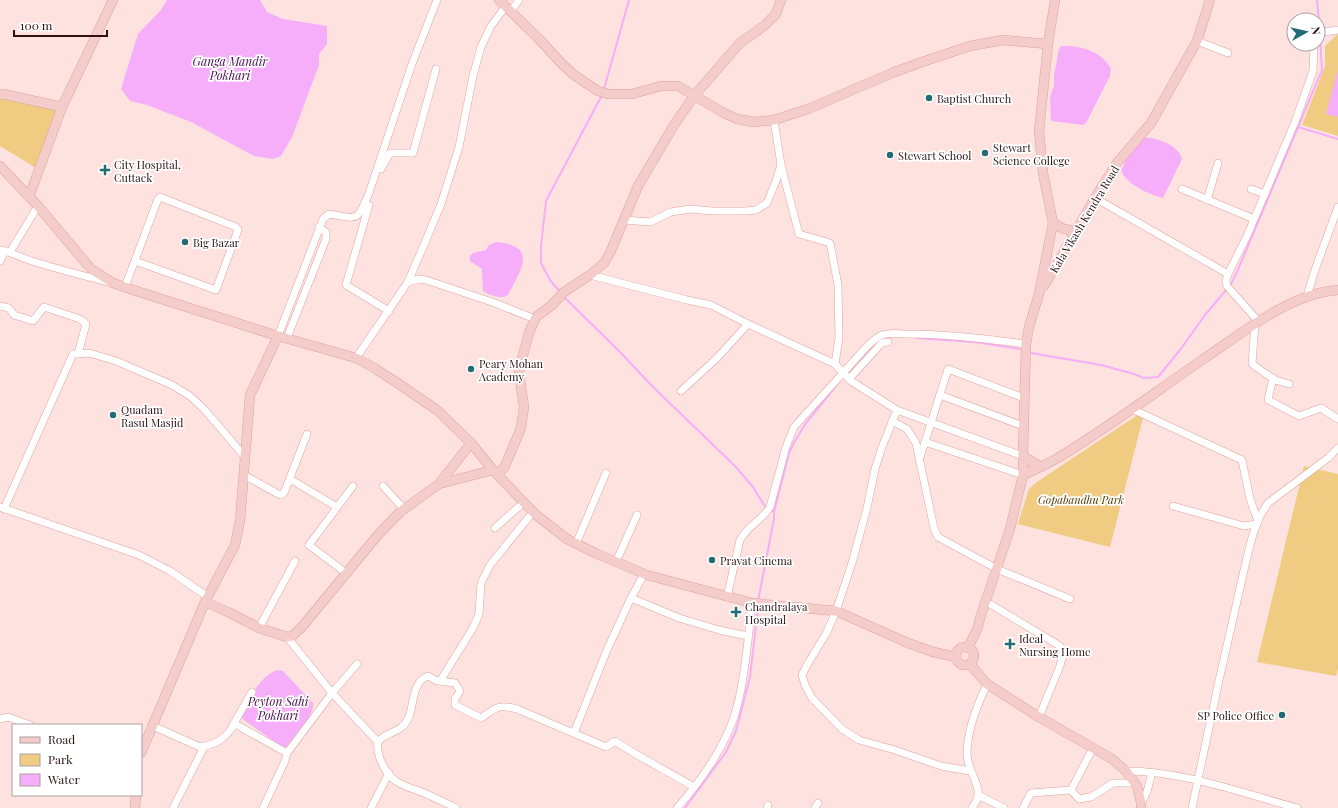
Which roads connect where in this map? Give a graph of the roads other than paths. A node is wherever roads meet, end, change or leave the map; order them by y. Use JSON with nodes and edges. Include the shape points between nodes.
{"nodes":[{"id":1,"x":113,"y":0,"type":"edge"},
{"id":2,"x":437,"y":0,"type":"edge"},
{"id":3,"x":519,"y":0,"type":"edge"},
{"id":4,"x":781,"y":0,"type":"edge"},
{"id":5,"x":1055,"y":0,"type":"edge"},
{"id":6,"x":1210,"y":0,"type":"edge"},
{"id":7,"x":505,"y":6,"type":"edge"},
{"id":8,"x":1338,"y":30,"type":"edge"},
{"id":9,"x":1326,"y":32,"type":"edge"},
{"id":10,"x":1197,"y":41,"type":"junction"},
{"id":11,"x":1048,"y":44,"type":"junction"},
{"id":12,"x":1314,"y":52,"type":"edge"},
{"id":13,"x":1228,"y":53,"type":"dead end"},
{"id":14,"x":436,"y":69,"type":"dead end"},
{"id":15,"x":0,"y":95,"type":"edge"},
{"id":16,"x":694,"y":96,"type":"junction"},
{"id":17,"x":62,"y":107,"type":"junction"},
{"id":18,"x":774,"y":120,"type":"junction"},
{"id":19,"x":1218,"y":163,"type":"dead end"},
{"id":20,"x":781,"y":165,"type":"junction"},
{"id":21,"x":0,"y":166,"type":"edge"},
{"id":22,"x":1251,"y":189,"type":"dead end"},
{"id":23,"x":1182,"y":190,"type":"dead end"},
{"id":24,"x":1265,"y":194,"type":"junction"},
{"id":25,"x":29,"y":197,"type":"junction"},
{"id":26,"x":1095,"y":198,"type":"junction"},
{"id":27,"x":1207,"y":200,"type":"junction"},
{"id":28,"x":38,"y":206,"type":"junction"},
{"id":29,"x":1338,"y":207,"type":"edge"},
{"id":30,"x":1254,"y":219,"type":"junction"},
{"id":31,"x":624,"y":220,"type":"junction"},
{"id":32,"x":1053,"y":223,"type":"junction"},
{"id":33,"x":320,"y":227,"type":"junction"},
{"id":34,"x":1076,"y":231,"type":"junction"},
{"id":35,"x":5,"y":251,"type":"edge"},
{"id":36,"x":0,"y":261,"type":"edge"},
{"id":37,"x":135,"y":261,"type":"junction"},
{"id":38,"x":1228,"y":274,"type":"junction"},
{"id":39,"x":590,"y":275,"type":"junction"},
{"id":40,"x":408,"y":282,"type":"junction"},
{"id":41,"x":113,"y":283,"type":"junction"},
{"id":42,"x":125,"y":287,"type":"junction"},
{"id":43,"x":1338,"y":290,"type":"edge"},
{"id":44,"x":1039,"y":294,"type":"junction"},
{"id":45,"x":1307,"y":296,"type":"junction"},
{"id":46,"x":0,"y":306,"type":"edge"},
{"id":47,"x":389,"y":310,"type":"junction"},
{"id":48,"x":535,"y":320,"type":"junction"},
{"id":49,"x":1257,"y":323,"type":"junction"},
{"id":50,"x":748,"y":324,"type":"junction"},
{"id":51,"x":278,"y":336,"type":"junction"},
{"id":52,"x":287,"y":338,"type":"junction"},
{"id":53,"x":888,"y":342,"type":"dead end"},
{"id":54,"x":1026,"y":344,"type":"junction"},
{"id":55,"x":78,"y":354,"type":"junction"},
{"id":56,"x":356,"y":358,"type":"junction"},
{"id":57,"x":835,"y":364,"type":"junction"},
{"id":58,"x":843,"y":372,"type":"junction"},
{"id":59,"x":1273,"y":378,"type":"junction"},
{"id":60,"x":849,"y":379,"type":"junction"},
{"id":61,"x":1289,"y":384,"type":"dead end"},
{"id":62,"x":681,"y":390,"type":"dead end"},
{"id":63,"x":940,"y":395,"type":"junction"},
{"id":64,"x":1024,"y":398,"type":"junction"},
{"id":65,"x":1132,"y":409,"type":"junction"},
{"id":66,"x":897,"y":410,"type":"junction"},
{"id":67,"x":1338,"y":418,"type":"edge"},
{"id":68,"x":892,"y":421,"type":"junction"},
{"id":69,"x":932,"y":423,"type":"junction"},
{"id":70,"x":1023,"y":426,"type":"junction"},
{"id":71,"x":308,"y":434,"type":"dead end"},
{"id":72,"x":925,"y":442,"type":"junction"},
{"id":73,"x":471,"y":443,"type":"junction"},
{"id":74,"x":1338,"y":448,"type":"edge"},
{"id":75,"x":1023,"y":456,"type":"junction"},
{"id":76,"x":245,"y":457,"type":"junction"},
{"id":77,"x":919,"y":460,"type":"junction"},
{"id":78,"x":1041,"y":467,"type":"junction"},
{"id":79,"x":496,"y":472,"type":"junction"},
{"id":80,"x":606,"y":473,"type":"dead end"},
{"id":81,"x":244,"y":475,"type":"junction"},
{"id":82,"x":1023,"y":475,"type":"junction"},
{"id":83,"x":290,"y":480,"type":"junction"},
{"id":84,"x":439,"y":484,"type":"junction"},
{"id":85,"x":353,"y":486,"type":"dead end"},
{"id":86,"x":383,"y":486,"type":"dead end"},
{"id":87,"x":524,"y":502,"type":"junction"},
{"id":88,"x":1173,"y":506,"type":"dead end"},
{"id":89,"x":337,"y":507,"type":"junction"},
{"id":90,"x":2,"y":508,"type":"edge"},
{"id":91,"x":404,"y":509,"type":"junction"},
{"id":92,"x":533,"y":512,"type":"junction"},
{"id":93,"x":637,"y":515,"type":"dead end"},
{"id":94,"x":1257,"y":523,"type":"junction"},
{"id":95,"x":495,"y":528,"type":"dead end"},
{"id":96,"x":576,"y":544,"type":"junction"},
{"id":97,"x":295,"y":561,"type":"dead end"},
{"id":98,"x":616,"y":562,"type":"junction"},
{"id":99,"x":997,"y":569,"type":"junction"},
{"id":100,"x":346,"y":573,"type":"junction"},
{"id":101,"x":644,"y":574,"type":"junction"},
{"id":102,"x":727,"y":597,"type":"junction"},
{"id":103,"x":631,"y":598,"type":"junction"},
{"id":104,"x":206,"y":600,"type":"junction"},
{"id":105,"x":1070,"y":600,"type":"dead end"},
{"id":106,"x":985,"y":602,"type":"junction"},
{"id":107,"x":754,"y":604,"type":"junction"},
{"id":108,"x":836,"y":611,"type":"junction"},
{"id":109,"x":259,"y":628,"type":"junction"},
{"id":110,"x":748,"y":636,"type":"junction"},
{"id":111,"x":287,"y":637,"type":"junction"},
{"id":112,"x":968,"y":648,"type":"junction"},
{"id":113,"x":956,"y":657,"type":"junction"},
{"id":114,"x":357,"y":664,"type":"dead end"},
{"id":115,"x":970,"y":664,"type":"junction"},
{"id":116,"x":440,"y":680,"type":"junction"},
{"id":117,"x":987,"y":684,"type":"junction"},
{"id":118,"x":252,"y":692,"type":"dead end"},
{"id":119,"x":332,"y":693,"type":"junction"},
{"id":120,"x":1039,"y":717,"type":"junction"},
{"id":121,"x":0,"y":718,"type":"edge"},
{"id":122,"x":27,"y":724,"type":"edge"},
{"id":123,"x":234,"y":725,"type":"junction"},
{"id":124,"x":153,"y":726,"type":"junction"},
{"id":125,"x":574,"y":733,"type":"junction"},
{"id":126,"x":378,"y":742,"type":"junction"},
{"id":127,"x":204,"y":747,"type":"junction"},
{"id":128,"x":1093,"y":748,"type":"junction"},
{"id":129,"x":142,"y":751,"type":"edge"},
{"id":130,"x":287,"y":753,"type":"junction"},
{"id":131,"x":971,"y":771,"type":"junction"},
{"id":132,"x":1126,"y":771,"type":"junction"},
{"id":133,"x":1152,"y":772,"type":"junction"},
{"id":134,"x":388,"y":773,"type":"junction"},
{"id":135,"x":1197,"y":780,"type":"junction"},
{"id":136,"x":1135,"y":783,"type":"junction"},
{"id":137,"x":694,"y":787,"type":"junction"},
{"id":138,"x":1071,"y":790,"type":"junction"},
{"id":139,"x":978,"y":795,"type":"junction"},
{"id":140,"x":136,"y":796,"type":"edge"},
{"id":141,"x":1141,"y":805,"type":"edge"},
{"id":142,"x":177,"y":807,"type":"edge"},
{"id":143,"x":135,"y":808,"type":"edge"},
{"id":144,"x":263,"y":808,"type":"edge"},
{"id":145,"x":371,"y":808,"type":"edge"},
{"id":146,"x":456,"y":808,"type":"edge"},
{"id":147,"x":677,"y":808,"type":"edge"},
{"id":148,"x":972,"y":808,"type":"edge"},
{"id":149,"x":1004,"y":808,"type":"edge"},
{"id":150,"x":1023,"y":808,"type":"edge"},
{"id":151,"x":1192,"y":808,"type":"edge"},
{"id":152,"x":1297,"y":808,"type":"edge"}],
"edges":[{"from":1,"to":17,"type":"street"},
{"from":2,"to":33,"type":"street","via":[[361,212],[352,218],[329,214],[322,219]]},
{"from":3,"to":7,"type":"street"},
{"from":4,"to":16,"type":"street","via":[[776,14],[740,43]]},
{"from":5,"to":11,"type":"street"},
{"from":6,"to":10,"type":"street","name":"Kala Vikash Kendra Road"},
{"from":7,"to":16,"type":"street","via":[[574,75],[598,91],[608,94],[632,94],[661,86],[678,86]]},
{"from":7,"to":40,"type":"street","via":[[481,46],[452,171]]},
{"from":8,"to":9,"type":"street"},
{"from":10,"to":13,"type":"street"},
{"from":10,"to":26,"type":"street","name":"Kala Vikash Kendra Road","via":[[1151,123],[1117,163]]},
{"from":11,"to":18,"type":"street","via":[[1003,40],[970,46],[915,64]]},
{"from":11,"to":32,"type":"street","via":[[1039,131],[1043,173]]},
{"from":12,"to":24,"type":"street","via":[[1313,71]]},
{"from":14,"to":47,"type":"street","via":[[413,153],[390,153],[379,173],[346,285]]},
{"from":15,"to":17,"type":"street"},
{"from":16,"to":18,"type":"street","via":[[737,119],[754,122]]},
{"from":16,"to":31,"type":"street","via":[[638,186]]},
{"from":17,"to":25,"type":"street"},
{"from":18,"to":20,"type":"street"},
{"from":19,"to":27,"type":"street"},
{"from":20,"to":31,"type":"street","via":[[766,203],[756,210],[690,209],[671,212],[650,222]]},
{"from":20,"to":57,"type":"street","via":[[799,234],[830,243],[838,285],[839,338]]},
{"from":21,"to":25,"type":"street"},
{"from":22,"to":24,"type":"street"},
{"from":23,"to":27,"type":"street"},
{"from":24,"to":30,"type":"street"},
{"from":25,"to":28,"type":"street"},
{"from":26,"to":34,"type":"street","name":"Kala Vikash Kendra Road"},
{"from":26,"to":38,"type":"street"},
{"from":27,"to":30,"type":"street"},
{"from":28,"to":35,"type":"street"},
{"from":28,"to":41,"type":"street","via":[[91,269]]},
{"from":29,"to":45,"type":"street"},
{"from":30,"to":38,"type":"street"},
{"from":31,"to":39,"type":"street","via":[[604,263]]},
{"from":32,"to":34,"type":"street"},
{"from":32,"to":44,"type":"street"},
{"from":33,"to":51,"type":"street"},
{"from":33,"to":52,"type":"street","via":[[326,232],[326,239]]},
{"from":34,"to":44,"type":"street","name":"Kala Vikash Kendra Road"},
{"from":35,"to":36,"type":"street"},
{"from":35,"to":41,"type":"street","via":[[57,269]]},
{"from":37,"to":37,"type":"street","via":[[160,197],[238,230],[216,290]]},
{"from":37,"to":42,"type":"street"},
{"from":38,"to":49,"type":"street","via":[[1227,286]]},
{"from":39,"to":48,"type":"street","via":[[564,292]]},
{"from":39,"to":50,"type":"street","via":[[711,305]]},
{"from":40,"to":47,"type":"street"},
{"from":40,"to":48,"type":"street","via":[[426,280],[492,302]]},
{"from":41,"to":42,"type":"street"},
{"from":42,"to":51,"type":"street"},
{"from":43,"to":45,"type":"street"},
{"from":44,"to":54,"type":"street"},
{"from":45,"to":49,"type":"street"},
{"from":46,"to":55,"type":"street","via":[[9,308],[14,315],[33,321],[44,308],[80,319],[86,324]]},
{"from":47,"to":56,"type":"street"},
{"from":48,"to":79,"type":"street","via":[[519,373],[524,407],[521,428],[505,466]]},
{"from":49,"to":59,"type":"street","via":[[1252,364]]},
{"from":49,"to":65,"type":"street"},
{"from":50,"to":57,"type":"street"},
{"from":50,"to":62,"type":"street","via":[[717,358]]},
{"from":51,"to":52,"type":"street"},
{"from":51,"to":76,"type":"street","via":[[250,395]]},
{"from":52,"to":56,"type":"street"},
{"from":53,"to":60,"type":"street","via":[[882,343]]},
{"from":54,"to":58,"type":"street","via":[[946,335],[886,334],[875,339]]},
{"from":54,"to":64,"type":"street"},
{"from":55,"to":76,"type":"street","via":[[89,353],[116,361],[170,384],[190,396]]},
{"from":55,"to":90,"type":"street","via":[[73,354]]},
{"from":56,"to":73,"type":"street","via":[[438,410]]},
{"from":57,"to":58,"type":"street"},
{"from":58,"to":60,"type":"street"},
{"from":58,"to":102,"type":"street","via":[[794,427],[770,507],[740,540]]},
{"from":59,"to":61,"type":"street"},
{"from":59,"to":67,"type":"street","via":[[1268,400],[1299,416],[1321,408]]},
{"from":60,"to":66,"type":"street"},
{"from":63,"to":64,"type":"street","via":[[948,369]]},
{"from":63,"to":69,"type":"street"},
{"from":63,"to":70,"type":"street"},
{"from":64,"to":70,"type":"street"},
{"from":65,"to":78,"type":"street"},
{"from":65,"to":94,"type":"street","via":[[1242,460]]},
{"from":66,"to":68,"type":"street"},
{"from":66,"to":69,"type":"street"},
{"from":68,"to":77,"type":"street","via":[[907,429],[916,443]]},
{"from":68,"to":108,"type":"street","via":[[875,469],[852,563]]},
{"from":69,"to":72,"type":"street"},
{"from":69,"to":75,"type":"street"},
{"from":70,"to":75,"type":"street"},
{"from":71,"to":83,"type":"street"},
{"from":72,"to":77,"type":"street"},
{"from":72,"to":82,"type":"street"},
{"from":73,"to":79,"type":"street"},
{"from":73,"to":84,"type":"street"},
{"from":74,"to":94,"type":"street","via":[[1268,503]]},
{"from":75,"to":78,"type":"street"},
{"from":75,"to":82,"type":"street"},
{"from":76,"to":81,"type":"street"},
{"from":77,"to":99,"type":"street","via":[[938,537]]},
{"from":78,"to":82,"type":"street"},
{"from":79,"to":84,"type":"street"},
{"from":79,"to":87,"type":"street"},
{"from":80,"to":96,"type":"street"},
{"from":81,"to":83,"type":"street","via":[[280,495],[284,493]]},
{"from":81,"to":104,"type":"street","via":[[235,545]]},
{"from":82,"to":99,"type":"street"},
{"from":83,"to":89,"type":"street"},
{"from":84,"to":91,"type":"street"},
{"from":85,"to":89,"type":"street"},
{"from":86,"to":91,"type":"street"},
{"from":87,"to":92,"type":"street"},
{"from":87,"to":95,"type":"street"},
{"from":88,"to":94,"type":"street","via":[[1244,526]]},
{"from":89,"to":100,"type":"street","via":[[309,545]]},
{"from":90,"to":104,"type":"street","via":[[139,555],[170,571]]},
{"from":91,"to":100,"type":"street"},
{"from":92,"to":96,"type":"street"},
{"from":92,"to":116,"type":"street","via":[[490,566],[481,584],[479,614],[473,628]]},
{"from":93,"to":98,"type":"street"},
{"from":94,"to":135,"type":"street","via":[[1247,557]]},
{"from":96,"to":98,"type":"street"},
{"from":97,"to":109,"type":"street"},
{"from":98,"to":101,"type":"street"},
{"from":99,"to":105,"type":"street"},
{"from":99,"to":106,"type":"street"},
{"from":100,"to":111,"type":"street","via":[[301,628]]},
{"from":101,"to":102,"type":"street"},
{"from":101,"to":103,"type":"street"},
{"from":102,"to":107,"type":"street"},
{"from":103,"to":110,"type":"street","via":[[679,618]]},
{"from":103,"to":125,"type":"street"},
{"from":104,"to":109,"type":"street"},
{"from":104,"to":124,"type":"street"},
{"from":106,"to":112,"type":"street","via":[[978,627]]},
{"from":106,"to":120,"type":"street","via":[[1060,646],[1063,653],[1060,666]]},
{"from":107,"to":108,"type":"street"},
{"from":107,"to":110,"type":"street"},
{"from":108,"to":113,"type":"street","via":[[933,652]]},
{"from":108,"to":131,"type":"street","via":[[802,675],[812,698],[842,728],[859,740],[941,766]]},
{"from":109,"to":111,"type":"street"},
{"from":110,"to":137,"type":"street","via":[[738,704],[727,735]]},
{"from":111,"to":119,"type":"street"},
{"from":112,"to":113,"type":"street","via":[[959,650]]},
{"from":112,"to":115,"type":"street","via":[[974,656]]},
{"from":113,"to":115,"type":"street","via":[[960,664]]},
{"from":114,"to":119,"type":"street"},
{"from":115,"to":117,"type":"street"},
{"from":116,"to":125,"type":"street","via":[[455,683],[460,691],[455,698],[455,705],[481,718],[496,707],[504,706]]},
{"from":116,"to":126,"type":"street","via":[[428,676],[423,678],[417,686],[412,708],[404,724]]},
{"from":117,"to":120,"type":"street"},
{"from":117,"to":131,"type":"street","via":[[976,708],[970,732],[967,753]]},
{"from":118,"to":123,"type":"street"},
{"from":119,"to":126,"type":"street"},
{"from":119,"to":130,"type":"street"},
{"from":120,"to":128,"type":"street"},
{"from":121,"to":122,"type":"street"},
{"from":123,"to":127,"type":"street","via":[[219,741]]},
{"from":123,"to":130,"type":"street"},
{"from":124,"to":127,"type":"street"},
{"from":124,"to":129,"type":"street"},
{"from":125,"to":137,"type":"street","via":[[606,747],[615,741]]},
{"from":126,"to":134,"type":"street","via":[[379,754]]},
{"from":127,"to":142,"type":"street"},
{"from":128,"to":132,"type":"street"},
{"from":128,"to":138,"type":"street"},
{"from":130,"to":144,"type":"street"},
{"from":131,"to":139,"type":"street","via":[[979,791]]},
{"from":132,"to":133,"type":"street"},
{"from":132,"to":136,"type":"street"},
{"from":133,"to":135,"type":"street"},
{"from":133,"to":141,"type":"street"},
{"from":134,"to":145,"type":"street"},
{"from":134,"to":146,"type":"street","via":[[396,781]]},
{"from":135,"to":151,"type":"street"},
{"from":135,"to":152,"type":"street"},
{"from":136,"to":138,"type":"street","via":[[1113,783],[1091,796],[1079,799]]},
{"from":136,"to":141,"type":"street"},
{"from":137,"to":147,"type":"street"},
{"from":138,"to":150,"type":"street","via":[[1030,793]]},
{"from":139,"to":148,"type":"street"},
{"from":139,"to":149,"type":"street"},
{"from":140,"to":143,"type":"street"}]}
